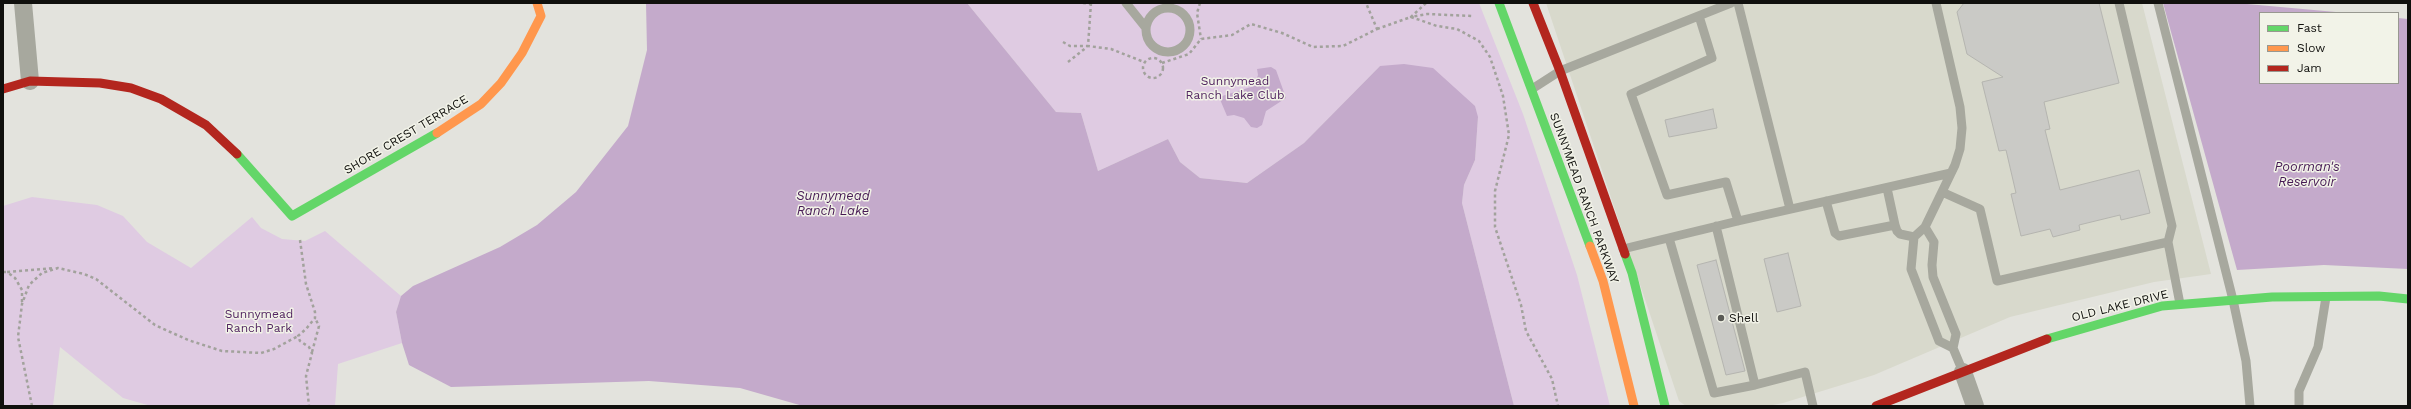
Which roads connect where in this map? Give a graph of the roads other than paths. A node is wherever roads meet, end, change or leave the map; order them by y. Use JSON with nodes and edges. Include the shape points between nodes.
{"nodes":[{"id":1,"x":23,"y":3,"type":"edge"},
{"id":2,"x":537,"y":3,"type":"edge"},
{"id":3,"x":1126,"y":3,"type":"edge"},
{"id":4,"x":1180,"y":3,"type":"edge"},
{"id":5,"x":1498,"y":3,"type":"edge"},
{"id":6,"x":1533,"y":3,"type":"edge"},
{"id":7,"x":1731,"y":3,"type":"edge"},
{"id":8,"x":1738,"y":3,"type":"edge"},
{"id":9,"x":1936,"y":3,"type":"edge"},
{"id":10,"x":2119,"y":3,"type":"edge"},
{"id":11,"x":2158,"y":3,"type":"edge"},
{"id":12,"x":1182,"y":14,"type":"junction"},
{"id":13,"x":1699,"y":16,"type":"junction"},
{"id":14,"x":1146,"y":28,"type":"junction"},
{"id":15,"x":1560,"y":71,"type":"junction"},
{"id":16,"x":30,"y":81,"type":"junction"},
{"id":17,"x":3,"y":89,"type":"edge"},
{"id":18,"x":1532,"y":89,"type":"junction"},
{"id":19,"x":1951,"y":173,"type":"junction"},
{"id":20,"x":1887,"y":188,"type":"junction"},
{"id":21,"x":1942,"y":192,"type":"junction"},
{"id":22,"x":1826,"y":201,"type":"junction"},
{"id":23,"x":1790,"y":209,"type":"junction"},
{"id":24,"x":1738,"y":221,"type":"junction"},
{"id":25,"x":1895,"y":225,"type":"junction"},
{"id":26,"x":1716,"y":226,"type":"junction"},
{"id":27,"x":1925,"y":227,"type":"junction"},
{"id":28,"x":1914,"y":237,"type":"junction"},
{"id":29,"x":1669,"y":238,"type":"junction"},
{"id":30,"x":2168,"y":242,"type":"junction"},
{"id":31,"x":1623,"y":249,"type":"junction"},
{"id":32,"x":2326,"y":296,"type":"junction"},
{"id":33,"x":2408,"y":299,"type":"edge"},
{"id":34,"x":2233,"y":300,"type":"junction"},
{"id":35,"x":2180,"y":304,"type":"junction"},
{"id":36,"x":1953,"y":348,"type":"junction"},
{"id":37,"x":1963,"y":372,"type":"junction"},
{"id":38,"x":1755,"y":385,"type":"junction"},
{"id":39,"x":1634,"y":406,"type":"edge"},
{"id":40,"x":1665,"y":406,"type":"edge"},
{"id":41,"x":1813,"y":406,"type":"edge"},
{"id":42,"x":1876,"y":406,"type":"edge"},
{"id":43,"x":1975,"y":406,"type":"edge"},
{"id":44,"x":2250,"y":406,"type":"edge"},
{"id":45,"x":2299,"y":406,"type":"edge"}],
"edges":[{"from":1,"to":16,"type":"street"},
{"from":2,"to":16,"type":"street","name":"SHORE CREST TERRACE","via":[[541,16],[512,69],[481,104],[461,119],[292,216],[227,143],[206,125],[182,110],[131,88],[64,80]]},
{"from":3,"to":14,"type":"lane"},
{"from":4,"to":12,"type":"lane"},
{"from":5,"to":18,"type":"street","name":"SUNNYMEAD RANCH PARKWAY"},
{"from":6,"to":15,"type":"street","name":"SUNNYMEAD RANCH PARKWAY"},
{"from":7,"to":13,"type":"lane"},
{"from":8,"to":23,"type":"lane"},
{"from":9,"to":19,"type":"lane","via":[[1960,107],[1960,149]]},
{"from":10,"to":30,"type":"lane","via":[[2172,226]]},
{"from":11,"to":34,"type":"lane"},
{"from":12,"to":14,"type":"lane","via":[[1176,10],[1163,9],[1152,16]]},
{"from":12,"to":14,"type":"lane","via":[[1187,19],[1190,34],[1187,41],[1176,51],[1161,51],[1155,48]]},
{"from":13,"to":15,"type":"lane"},
{"from":13,"to":24,"type":"lane","via":[[1712,58],[1631,94],[1667,195],[1726,182]]},
{"from":15,"to":18,"type":"lane"},
{"from":15,"to":31,"type":"street","name":"SUNNYMEAD RANCH PARKWAY"},
{"from":16,"to":17,"type":"street"},
{"from":18,"to":39,"type":"street","name":"SUNNYMEAD RANCH PARKWAY","via":[[1603,282]]},
{"from":19,"to":20,"type":"lane"},
{"from":19,"to":21,"type":"lane"},
{"from":20,"to":22,"type":"lane"},
{"from":20,"to":25,"type":"lane"},
{"from":21,"to":27,"type":"lane"},
{"from":21,"to":30,"type":"lane","via":[[1980,209],[1997,281]]},
{"from":22,"to":23,"type":"lane"},
{"from":22,"to":25,"type":"lane","via":[[1835,233],[1839,236]]},
{"from":23,"to":24,"type":"lane"},
{"from":24,"to":26,"type":"lane"},
{"from":25,"to":28,"type":"lane","via":[[1900,234]]},
{"from":26,"to":29,"type":"lane"},
{"from":26,"to":38,"type":"lane"},
{"from":27,"to":28,"type":"lane"},
{"from":27,"to":36,"type":"lane","via":[[1934,242],[1934,277],[1956,334]]},
{"from":28,"to":36,"type":"lane","via":[[1911,269],[1915,282],[1939,341]]},
{"from":29,"to":31,"type":"lane"},
{"from":29,"to":38,"type":"lane","via":[[1714,393]]},
{"from":30,"to":35,"type":"lane"},
{"from":31,"to":40,"type":"street","name":"SUNNYMEAD RANCH PARKWAY","via":[[1632,273]]},
{"from":32,"to":33,"type":"street","name":"OLD LAKE DRIVE"},
{"from":32,"to":34,"type":"street","name":"OLD LAKE DRIVE"},
{"from":32,"to":45,"type":"lane","via":[[2318,347],[2299,391]]},
{"from":34,"to":35,"type":"street","name":"OLD LAKE DRIVE"},
{"from":34,"to":44,"type":"lane","via":[[2246,361]]},
{"from":35,"to":37,"type":"street","name":"OLD LAKE DRIVE","via":[[2162,306],[2063,333]]},
{"from":36,"to":37,"type":"lane"},
{"from":37,"to":42,"type":"street","name":"OLD LAKE DRIVE"},
{"from":37,"to":43,"type":"street"},
{"from":38,"to":41,"type":"lane","via":[[1805,372]]}]}
